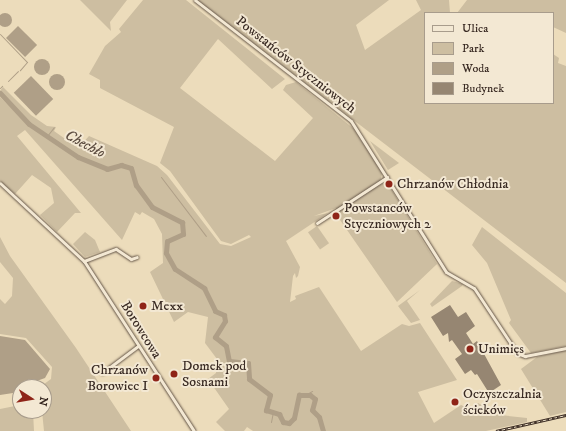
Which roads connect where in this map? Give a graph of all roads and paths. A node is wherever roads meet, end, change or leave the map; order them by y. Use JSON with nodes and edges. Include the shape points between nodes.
{"nodes":[{"id":1,"x":195,"y":0,"type":"edge"},
{"id":2,"x":387,"y":177,"type":"junction"},
{"id":3,"x":0,"y":183,"type":"edge"},
{"id":4,"x":317,"y":223,"type":"dead end"},
{"id":5,"x":137,"y":257,"type":"dead end"},
{"id":6,"x":84,"y":261,"type":"junction"},
{"id":7,"x":138,"y":346,"type":"junction"},
{"id":8,"x":566,"y":348,"type":"edge"},
{"id":9,"x":102,"y":373,"type":"dead end"},
{"id":10,"x":194,"y":431,"type":"edge"}],
"edges":[{"from":1,"to":2,"type":"street","name":"Powstańców Styczniowych","via":[[347,116]]},
{"from":2,"to":4,"type":"street"},
{"from":2,"to":8,"type":"street","name":"Powstańców Styczniowych","via":[[446,272],[474,288],[517,353],[525,356]]},
{"from":3,"to":6,"type":"street","name":"Borowcowa"},
{"from":5,"to":6,"type":"street","via":[[131,260],[116,249]]},
{"from":6,"to":7,"type":"street","name":"Borowcowa"},
{"from":7,"to":9,"type":"street"},
{"from":7,"to":10,"type":"street","name":"Borowcowa"}]}
